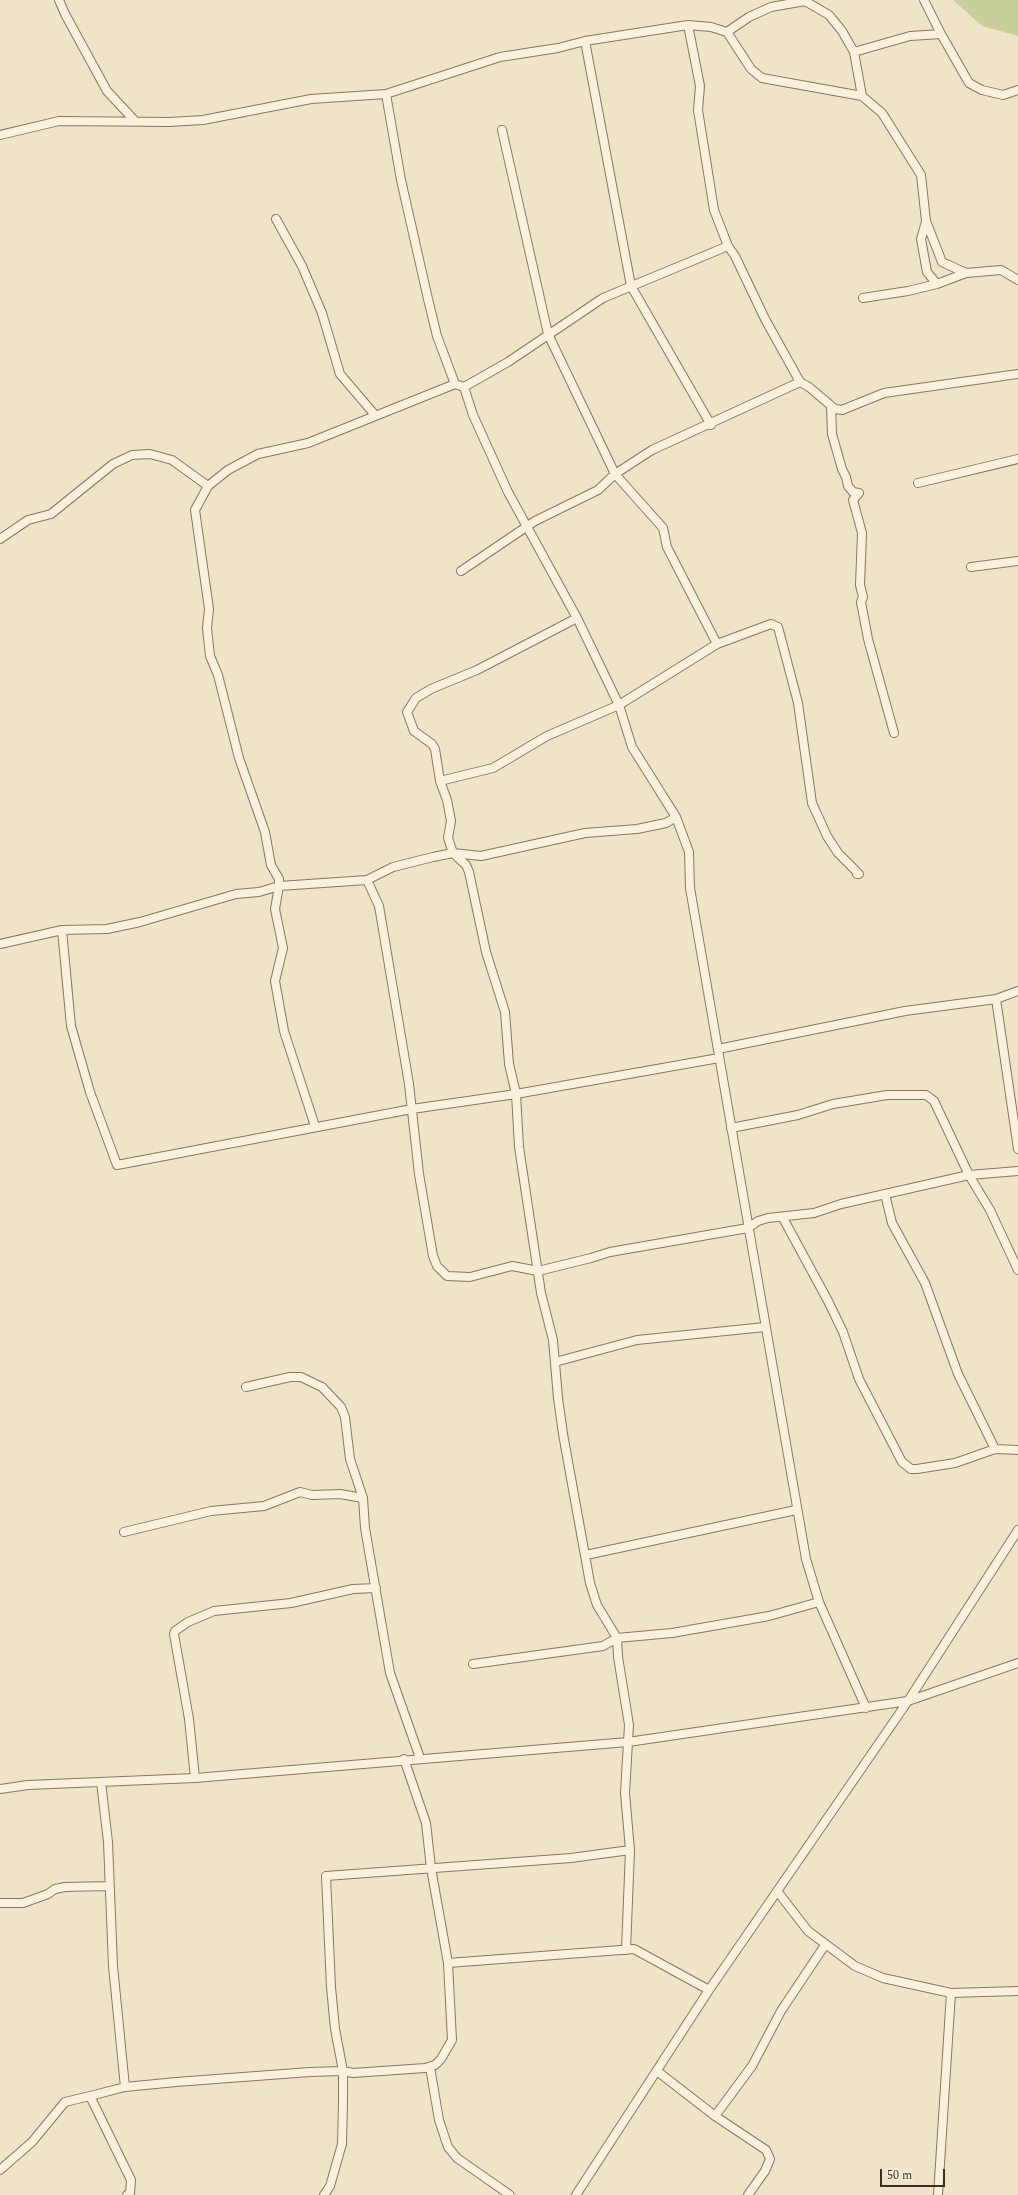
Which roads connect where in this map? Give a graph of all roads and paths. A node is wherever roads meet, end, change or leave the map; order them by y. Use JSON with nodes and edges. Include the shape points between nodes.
{"nodes":[{"id":1,"x":59,"y":0,"type":"edge"},
{"id":2,"x":924,"y":0,"type":"edge"},
{"id":3,"x":688,"y":26,"type":"junction"},
{"id":4,"x":727,"y":32,"type":"junction"},
{"id":5,"x":941,"y":34,"type":"junction"},
{"id":6,"x":585,"y":41,"type":"junction"},
{"id":7,"x":854,"y":52,"type":"junction"},
{"id":8,"x":1018,"y":90,"type":"edge"},
{"id":9,"x":386,"y":94,"type":"junction"},
{"id":10,"x":862,"y":96,"type":"junction"},
{"id":11,"x":135,"y":121,"type":"junction"},
{"id":12,"x":502,"y":130,"type":"dead end"},
{"id":13,"x":0,"y":135,"type":"edge"},
{"id":14,"x":276,"y":219,"type":"dead end"},
{"id":15,"x":926,"y":221,"type":"junction"},
{"id":16,"x":728,"y":246,"type":"junction"},
{"id":17,"x":966,"y":273,"type":"junction"},
{"id":18,"x":1018,"y":280,"type":"edge"},
{"id":19,"x":937,"y":284,"type":"junction"},
{"id":20,"x":631,"y":286,"type":"junction"},
{"id":21,"x":863,"y":298,"type":"dead end"},
{"id":22,"x":548,"y":334,"type":"junction"},
{"id":23,"x":1018,"y":374,"type":"edge"},
{"id":24,"x":800,"y":382,"type":"junction"},
{"id":25,"x":455,"y":384,"type":"junction"},
{"id":26,"x":464,"y":387,"type":"junction"},
{"id":27,"x":831,"y":407,"type":"junction"},
{"id":28,"x":375,"y":415,"type":"junction"},
{"id":29,"x":711,"y":425,"type":"junction"},
{"id":30,"x":1018,"y":459,"type":"edge"},
{"id":31,"x":615,"y":474,"type":"junction"},
{"id":32,"x":918,"y":482,"type":"dead end"},
{"id":33,"x":208,"y":486,"type":"junction"},
{"id":34,"x":528,"y":527,"type":"junction"},
{"id":35,"x":0,"y":539,"type":"edge"},
{"id":36,"x":1018,"y":561,"type":"edge"},
{"id":37,"x":970,"y":567,"type":"dead end"},
{"id":38,"x":461,"y":571,"type":"dead end"},
{"id":39,"x":576,"y":618,"type":"junction"},
{"id":40,"x":717,"y":644,"type":"junction"},
{"id":41,"x":619,"y":704,"type":"junction"},
{"id":42,"x":894,"y":733,"type":"dead end"},
{"id":43,"x":440,"y":781,"type":"junction"},
{"id":44,"x":676,"y":817,"type":"junction"},
{"id":45,"x":453,"y":853,"type":"junction"},
{"id":46,"x":857,"y":874,"type":"dead end"},
{"id":47,"x":367,"y":880,"type":"junction"},
{"id":48,"x":279,"y":886,"type":"junction"},
{"id":49,"x":62,"y":930,"type":"junction"},
{"id":50,"x":0,"y":944,"type":"edge"},
{"id":51,"x":1018,"y":991,"type":"edge"},
{"id":52,"x":996,"y":998,"type":"junction"},
{"id":53,"x":718,"y":1049,"type":"junction"},
{"id":54,"x":719,"y":1058,"type":"junction"},
{"id":55,"x":516,"y":1094,"type":"junction"},
{"id":56,"x":412,"y":1109,"type":"junction"},
{"id":57,"x":315,"y":1126,"type":"junction"},
{"id":58,"x":731,"y":1128,"type":"junction"},
{"id":59,"x":1018,"y":1148,"type":"edge"},
{"id":60,"x":1018,"y":1171,"type":"edge"},
{"id":61,"x":969,"y":1175,"type":"junction"},
{"id":62,"x":885,"y":1194,"type":"junction"},
{"id":63,"x":783,"y":1218,"type":"junction"},
{"id":64,"x":748,"y":1228,"type":"junction"},
{"id":65,"x":1018,"y":1270,"type":"edge"},
{"id":66,"x":538,"y":1271,"type":"junction"},
{"id":67,"x":765,"y":1327,"type":"junction"},
{"id":68,"x":555,"y":1362,"type":"junction"},
{"id":69,"x":246,"y":1387,"type":"dead end"},
{"id":70,"x":995,"y":1449,"type":"junction"},
{"id":71,"x":1018,"y":1450,"type":"edge"},
{"id":72,"x":363,"y":1498,"type":"junction"},
{"id":73,"x":796,"y":1510,"type":"junction"},
{"id":74,"x":1018,"y":1530,"type":"edge"},
{"id":75,"x":124,"y":1532,"type":"dead end"},
{"id":76,"x":1014,"y":1540,"type":"edge"},
{"id":77,"x":586,"y":1555,"type":"junction"},
{"id":78,"x":376,"y":1588,"type":"junction"},
{"id":79,"x":819,"y":1602,"type":"junction"},
{"id":80,"x":617,"y":1638,"type":"junction"},
{"id":81,"x":1018,"y":1663,"type":"edge"},
{"id":82,"x":473,"y":1664,"type":"dead end"},
{"id":83,"x":908,"y":1701,"type":"junction"},
{"id":84,"x":866,"y":1708,"type":"junction"},
{"id":85,"x":628,"y":1742,"type":"junction"},
{"id":86,"x":420,"y":1758,"type":"junction"},
{"id":87,"x":404,"y":1759,"type":"junction"},
{"id":88,"x":195,"y":1778,"type":"junction"},
{"id":89,"x":101,"y":1782,"type":"junction"},
{"id":90,"x":0,"y":1789,"type":"edge"},
{"id":91,"x":630,"y":1850,"type":"junction"},
{"id":92,"x":431,"y":1868,"type":"junction"},
{"id":93,"x":109,"y":1886,"type":"junction"},
{"id":94,"x":777,"y":1891,"type":"junction"},
{"id":95,"x":0,"y":1904,"type":"edge"},
{"id":96,"x":825,"y":1945,"type":"junction"},
{"id":97,"x":626,"y":1950,"type":"junction"},
{"id":98,"x":448,"y":1962,"type":"junction"},
{"id":99,"x":709,"y":1990,"type":"junction"},
{"id":100,"x":1018,"y":1991,"type":"edge"},
{"id":101,"x":952,"y":1993,"type":"junction"},
{"id":102,"x":430,"y":2067,"type":"junction"},
{"id":103,"x":343,"y":2071,"type":"junction"},
{"id":104,"x":657,"y":2071,"type":"junction"},
{"id":105,"x":125,"y":2087,"type":"junction"},
{"id":106,"x":90,"y":2096,"type":"junction"},
{"id":107,"x":715,"y":2116,"type":"junction"},
{"id":108,"x":0,"y":2170,"type":"edge"},
{"id":109,"x":127,"y":2195,"type":"edge"},
{"id":110,"x":324,"y":2195,"type":"edge"},
{"id":111,"x":510,"y":2195,"type":"edge"},
{"id":112,"x":576,"y":2195,"type":"edge"},
{"id":113,"x":748,"y":2195,"type":"edge"},
{"id":114,"x":938,"y":2195,"type":"edge"}],
"edges":[{"from":1,"to":11,"type":"street","via":[[107,91]]},
{"from":2,"to":5,"type":"street"},
{"from":3,"to":4,"type":"street","via":[[711,27]]},
{"from":3,"to":6,"type":"street"},
{"from":3,"to":16,"type":"street","via":[[700,86],[698,110],[714,210]]},
{"from":4,"to":7,"type":"street","via":[[749,17],[771,7],[805,1],[829,15]]},
{"from":4,"to":10,"type":"street","via":[[751,69],[762,78]]},
{"from":5,"to":7,"type":"street","via":[[910,36]]},
{"from":5,"to":8,"type":"street","via":[[969,83],[982,90],[1003,95]]},
{"from":6,"to":9,"type":"street","via":[[500,57]]},
{"from":6,"to":20,"type":"street"},
{"from":7,"to":10,"type":"street"},
{"from":9,"to":11,"type":"street","via":[[311,99],[203,120]]},
{"from":9,"to":25,"type":"street","via":[[400,180],[428,299],[437,336]]},
{"from":10,"to":15,"type":"street","via":[[882,113],[921,175]]},
{"from":11,"to":13,"type":"street","via":[[59,121]]},
{"from":12,"to":22,"type":"street"},
{"from":14,"to":28,"type":"street","via":[[302,266],[322,313],[340,374]]},
{"from":15,"to":17,"type":"street","via":[[942,262]]},
{"from":15,"to":19,"type":"street","via":[[922,239],[927,272]]},
{"from":16,"to":20,"type":"street"},
{"from":16,"to":24,"type":"street"},
{"from":17,"to":18,"type":"street","via":[[1001,270]]},
{"from":17,"to":19,"type":"street"},
{"from":19,"to":21,"type":"street"},
{"from":20,"to":22,"type":"street","via":[[603,298]]},
{"from":20,"to":29,"type":"street"},
{"from":22,"to":26,"type":"street","via":[[508,362]]},
{"from":22,"to":31,"type":"street"},
{"from":23,"to":27,"type":"street","via":[[884,393],[842,410]]},
{"from":24,"to":27,"type":"street","via":[[809,386]]},
{"from":24,"to":29,"type":"street"},
{"from":25,"to":26,"type":"street"},
{"from":25,"to":28,"type":"street"},
{"from":26,"to":34,"type":"street","via":[[473,415]]},
{"from":27,"to":42,"type":"street","via":[[832,434],[842,469],[848,486],[853,492],[859,493],[853,500],[862,533],[861,602],[868,639]]},
{"from":28,"to":33,"type":"street","via":[[308,443],[258,454],[228,470]]},
{"from":29,"to":31,"type":"street","via":[[652,450]]},
{"from":30,"to":32,"type":"street"},
{"from":31,"to":34,"type":"street","via":[[598,490]]},
{"from":31,"to":40,"type":"street","via":[[663,528],[667,547]]},
{"from":33,"to":35,"type":"street","via":[[172,460],[150,454],[132,455],[113,464],[51,514],[28,520]]},
{"from":33,"to":48,"type":"street","via":[[195,510],[209,610],[207,628],[210,656],[218,675],[238,758],[265,832],[271,865],[279,880]]},
{"from":34,"to":38,"type":"street"},
{"from":34,"to":39,"type":"street"},
{"from":36,"to":37,"type":"street"},
{"from":39,"to":41,"type":"street"},
{"from":39,"to":43,"type":"street","via":[[477,670],[431,689],[411,703],[407,712],[409,721],[414,731],[435,749]]},
{"from":40,"to":41,"type":"street"},
{"from":40,"to":46,"type":"street","via":[[771,624],[778,627],[798,702],[812,803],[827,836]]},
{"from":41,"to":43,"type":"street","via":[[547,736],[493,768]]},
{"from":41,"to":44,"type":"street","via":[[632,747]]},
{"from":43,"to":45,"type":"street","via":[[451,821],[448,838]]},
{"from":44,"to":45,"type":"street","via":[[666,823],[636,829],[585,833],[481,856]]},
{"from":44,"to":53,"type":"street","via":[[689,852],[690,888]]},
{"from":45,"to":47,"type":"street","via":[[393,867]]},
{"from":45,"to":55,"type":"street","via":[[466,865],[469,872],[486,952],[505,1012],[509,1064]]},
{"from":47,"to":48,"type":"street"},
{"from":47,"to":56,"type":"street","via":[[379,906]]},
{"from":48,"to":49,"type":"street","via":[[259,892],[236,894],[107,929]]},
{"from":48,"to":57,"type":"street","via":[[275,909],[283,948],[276,981],[284,1031]]},
{"from":49,"to":50,"type":"street"},
{"from":49,"to":57,"type":"street","via":[[71,1026],[90,1092],[117,1165]]},
{"from":51,"to":52,"type":"street"},
{"from":52,"to":53,"type":"street","via":[[905,1011]]},
{"from":52,"to":59,"type":"street"},
{"from":53,"to":54,"type":"street"},
{"from":54,"to":55,"type":"street"},
{"from":54,"to":58,"type":"street"},
{"from":55,"to":56,"type":"street"},
{"from":55,"to":66,"type":"street","via":[[519,1147]]},
{"from":56,"to":57,"type":"street"},
{"from":56,"to":66,"type":"street","via":[[418,1174],[433,1256],[441,1272],[447,1276],[462,1278],[512,1266]]},
{"from":58,"to":61,"type":"street","via":[[798,1115],[833,1104],[887,1095],[926,1095],[934,1101]]},
{"from":58,"to":64,"type":"street"},
{"from":60,"to":61,"type":"street"},
{"from":61,"to":62,"type":"street"},
{"from":61,"to":65,"type":"street","via":[[990,1210]]},
{"from":62,"to":63,"type":"street","via":[[814,1213]]},
{"from":62,"to":70,"type":"street","via":[[892,1223],[925,1283],[958,1374]]},
{"from":63,"to":64,"type":"street","via":[[768,1218]]},
{"from":63,"to":70,"type":"street","via":[[828,1301],[843,1332],[859,1379],[902,1462],[911,1469],[936,1467]]},
{"from":64,"to":66,"type":"street","via":[[610,1252]]},
{"from":64,"to":67,"type":"street"},
{"from":66,"to":68,"type":"street","via":[[553,1340]]},
{"from":67,"to":68,"type":"street","via":[[637,1340]]},
{"from":67,"to":73,"type":"street"},
{"from":68,"to":77,"type":"street","via":[[563,1434]]},
{"from":69,"to":72,"type":"street","via":[[301,1377],[322,1387],[343,1412],[350,1459]]},
{"from":70,"to":71,"type":"street"},
{"from":72,"to":75,"type":"street","via":[[300,1492],[264,1506],[211,1511]]},
{"from":72,"to":78,"type":"street","via":[[365,1528]]},
{"from":73,"to":77,"type":"street"},
{"from":73,"to":79,"type":"street","via":[[806,1559]]},
{"from":74,"to":76,"type":"street"},
{"from":76,"to":83,"type":"street"},
{"from":77,"to":80,"type":"street","via":[[590,1583],[597,1605]]},
{"from":78,"to":86,"type":"street","via":[[390,1673]]},
{"from":78,"to":88,"type":"street","via":[[353,1589],[291,1603],[214,1611],[188,1622],[176,1631],[174,1634],[189,1719]]},
{"from":79,"to":80,"type":"street","via":[[769,1616],[672,1633]]},
{"from":79,"to":84,"type":"street"},
{"from":80,"to":82,"type":"street","via":[[603,1646]]},
{"from":80,"to":85,"type":"street","via":[[627,1704]]},
{"from":81,"to":83,"type":"street"},
{"from":83,"to":84,"type":"street"},
{"from":83,"to":94,"type":"street"},
{"from":84,"to":85,"type":"street"},
{"from":85,"to":86,"type":"street"},
{"from":85,"to":91,"type":"street","via":[[625,1793]]},
{"from":86,"to":87,"type":"street"},
{"from":87,"to":88,"type":"street"},
{"from":87,"to":92,"type":"street","via":[[426,1824]]},
{"from":88,"to":89,"type":"street"},
{"from":89,"to":90,"type":"street"},
{"from":89,"to":93,"type":"street","via":[[108,1842]]},
{"from":91,"to":92,"type":"street","via":[[571,1858]]},
{"from":91,"to":97,"type":"street"},
{"from":92,"to":98,"type":"street"},
{"from":92,"to":103,"type":"street","via":[[326,1876],[335,2029]]},
{"from":93,"to":95,"type":"street","via":[[65,1887],[23,1902]]},
{"from":93,"to":105,"type":"street","via":[[113,1966]]},
{"from":94,"to":96,"type":"street","via":[[808,1931]]},
{"from":94,"to":99,"type":"street"},
{"from":96,"to":101,"type":"street","via":[[855,1966],[883,1978]]},
{"from":96,"to":107,"type":"street","via":[[780,2011],[752,2066]]},
{"from":97,"to":98,"type":"street"},
{"from":97,"to":99,"type":"street","via":[[641,1953]]},
{"from":98,"to":102,"type":"street","via":[[452,2040],[441,2059]]},
{"from":99,"to":104,"type":"street"},
{"from":100,"to":101,"type":"street"},
{"from":101,"to":114,"type":"street"},
{"from":102,"to":103,"type":"street","via":[[353,2073]]},
{"from":102,"to":111,"type":"street","via":[[439,2120],[448,2147],[457,2158]]},
{"from":103,"to":105,"type":"street"},
{"from":103,"to":110,"type":"street","via":[[342,2144],[330,2186]]},
{"from":104,"to":107,"type":"street"},
{"from":104,"to":112,"type":"street"},
{"from":105,"to":106,"type":"street"},
{"from":106,"to":108,"type":"street","via":[[65,2102],[32,2142]]},
{"from":106,"to":109,"type":"street","via":[[131,2180],[130,2193]]},
{"from":107,"to":113,"type":"street","via":[[761,2145],[769,2156],[765,2171]]}]}
